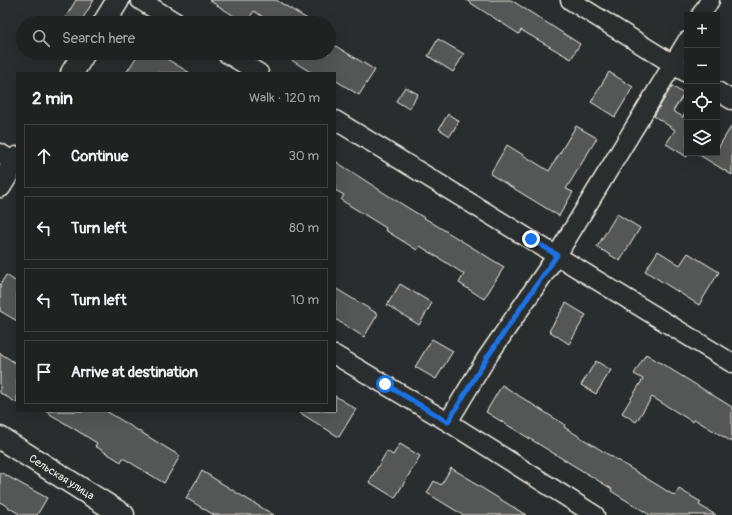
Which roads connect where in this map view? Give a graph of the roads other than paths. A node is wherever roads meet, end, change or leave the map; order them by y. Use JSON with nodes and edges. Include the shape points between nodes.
{"nodes":[{"id":1,"x":118,"y":0,"type":"edge"},
{"id":2,"x":140,"y":0,"type":"edge"},
{"id":3,"x":570,"y":0,"type":"edge"},
{"id":4,"x":710,"y":0,"type":"edge"},
{"id":5,"x":703,"y":12,"type":"edge"},
{"id":6,"x":108,"y":16,"type":"edge"},
{"id":7,"x":166,"y":16,"type":"edge"},
{"id":8,"x":685,"y":48,"type":"edge"},
{"id":9,"x":80,"y":60,"type":"edge"},
{"id":10,"x":238,"y":60,"type":"edge"},
{"id":11,"x":680,"y":69,"type":"edge"},
{"id":12,"x":73,"y":72,"type":"edge"},
{"id":13,"x":257,"y":72,"type":"edge"},
{"id":14,"x":720,"y":93,"type":"edge"},
{"id":15,"x":732,"y":100,"type":"edge"},
{"id":16,"x":336,"y":121,"type":"edge"},
{"id":17,"x":12,"y":159,"type":"edge"},
{"id":18,"x":0,"y":186,"type":"edge"},
{"id":19,"x":557,"y":255,"type":"junction"},
{"id":20,"x":336,"y":355,"type":"edge"},
{"id":21,"x":732,"y":363,"type":"edge"},
{"id":22,"x":448,"y":422,"type":"junction"},
{"id":23,"x":0,"y":438,"type":"edge"},
{"id":24,"x":123,"y":515,"type":"edge"},
{"id":25,"x":595,"y":515,"type":"edge"}],
"edges":[{"from":1,"to":6,"type":"main road"},
{"from":2,"to":7,"type":"street"},
{"from":3,"to":11,"type":"street"},
{"from":4,"to":5,"type":"street"},
{"from":8,"to":11,"type":"street"},
{"from":9,"to":12,"type":"main road"},
{"from":10,"to":13,"type":"street"},
{"from":11,"to":19,"type":"street"},
{"from":14,"to":15,"type":"street"},
{"from":16,"to":19,"type":"street"},
{"from":17,"to":18,"type":"main road"},
{"from":19,"to":21,"type":"street"},
{"from":19,"to":22,"type":"street","via":[[486,359]]},
{"from":20,"to":22,"type":"street"},
{"from":22,"to":25,"type":"street"},
{"from":23,"to":24,"type":"main road","name":"Сельская улица"}]}
